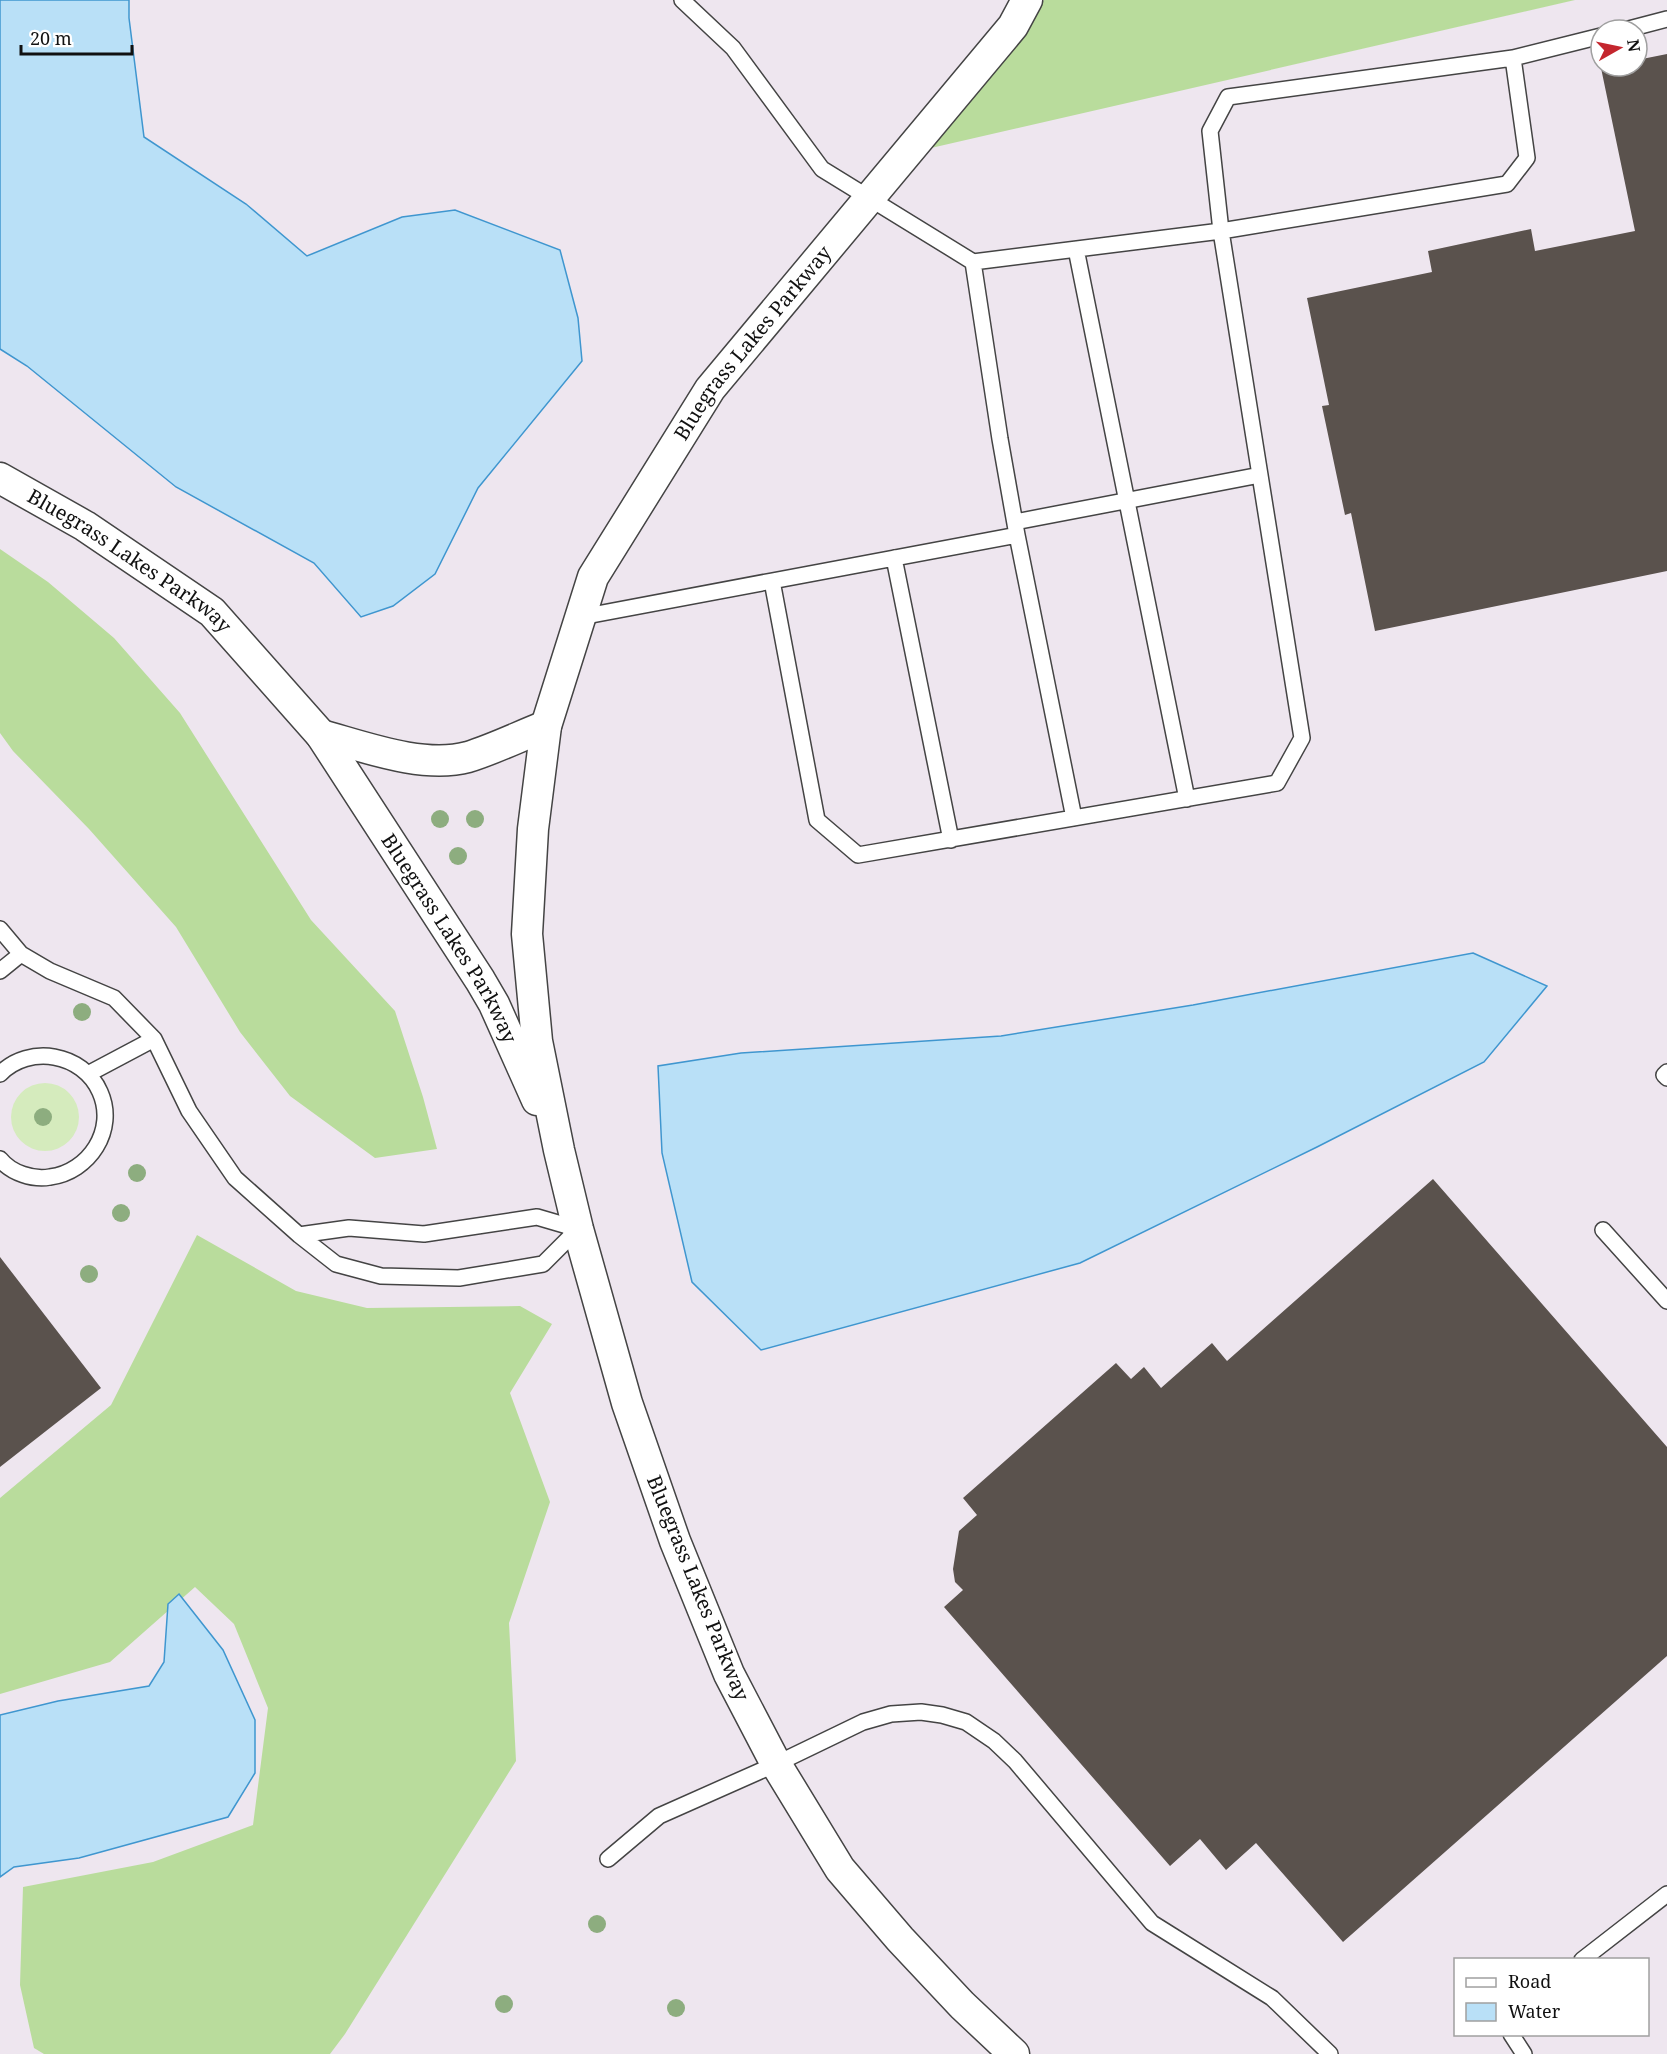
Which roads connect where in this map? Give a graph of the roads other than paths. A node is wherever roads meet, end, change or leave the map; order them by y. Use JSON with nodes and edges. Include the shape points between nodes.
{"nodes":[{"id":1,"x":682,"y":0,"type":"edge"},
{"id":2,"x":1027,"y":0,"type":"edge"},
{"id":3,"x":1667,"y":19,"type":"edge"},
{"id":4,"x":1649,"y":24,"type":"edge"},
{"id":5,"x":1589,"y":39,"type":"edge"},
{"id":6,"x":1513,"y":58,"type":"junction"},
{"id":7,"x":870,"y":197,"type":"junction"},
{"id":8,"x":1221,"y":231,"type":"junction"},
{"id":9,"x":1076,"y":249,"type":"junction"},
{"id":10,"x":973,"y":262,"type":"junction"},
{"id":11,"x":1260,"y":475,"type":"junction"},
{"id":12,"x":0,"y":478,"type":"edge"},
{"id":13,"x":1128,"y":500,"type":"junction"},
{"id":14,"x":1016,"y":528,"type":"junction"},
{"id":15,"x":894,"y":558,"type":"junction"},
{"id":16,"x":772,"y":581,"type":"junction"},
{"id":17,"x":581,"y":617,"type":"junction"},
{"id":18,"x":546,"y":726,"type":"junction"},
{"id":19,"x":321,"y":735,"type":"junction"},
{"id":20,"x":1187,"y":799,"type":"junction"},
{"id":21,"x":1074,"y":818,"type":"junction"},
{"id":22,"x":951,"y":840,"type":"junction"},
{"id":23,"x":0,"y":929,"type":"edge"},
{"id":24,"x":21,"y":954,"type":"junction"},
{"id":25,"x":0,"y":971,"type":"edge"},
{"id":26,"x":154,"y":1039,"type":"junction"},
{"id":27,"x":1667,"y":1072,"type":"edge"},
{"id":28,"x":0,"y":1074,"type":"edge"},
{"id":29,"x":88,"y":1074,"type":"junction"},
{"id":30,"x":1667,"y":1078,"type":"edge"},
{"id":31,"x":559,"y":1150,"type":"junction"},
{"id":32,"x":0,"y":1159,"type":"edge"},
{"id":33,"x":578,"y":1229,"type":"junction"},
{"id":34,"x":1603,"y":1230,"type":"dead end"},
{"id":35,"x":299,"y":1235,"type":"junction"},
{"id":36,"x":1667,"y":1301,"type":"edge"},
{"id":37,"x":776,"y":1764,"type":"junction"},
{"id":38,"x":608,"y":1860,"type":"dead end"},
{"id":39,"x":1667,"y":1894,"type":"edge"},
{"id":40,"x":1583,"y":1958,"type":"edge"},
{"id":41,"x":1512,"y":2036,"type":"edge"},
{"id":42,"x":1014,"y":2054,"type":"edge"},
{"id":43,"x":1330,"y":2054,"type":"edge"},
{"id":44,"x":1524,"y":2054,"type":"edge"}],
"edges":[{"from":1,"to":7,"type":"lane","via":[[734,48],[822,169]]},
{"from":2,"to":7,"type":"street","name":"Bluegrass Lakes Parkway","via":[[1013,26]]},
{"from":3,"to":4,"type":"lane"},
{"from":5,"to":6,"type":"lane"},
{"from":6,"to":8,"type":"lane","via":[[1527,159],[1507,184]]},
{"from":6,"to":8,"type":"lane","via":[[1228,97],[1210,131]]},
{"from":7,"to":10,"type":"lane"},
{"from":7,"to":17,"type":"street","name":"Bluegrass Lakes Parkway","via":[[710,388],[593,577]]},
{"from":8,"to":9,"type":"lane"},
{"from":8,"to":11,"type":"lane"},
{"from":9,"to":10,"type":"lane"},
{"from":9,"to":13,"type":"lane"},
{"from":10,"to":14,"type":"lane"},
{"from":11,"to":13,"type":"lane"},
{"from":11,"to":20,"type":"lane","via":[[1302,738],[1277,783]]},
{"from":12,"to":19,"type":"street","name":"Bluegrass Lakes Parkway","via":[[85,526],[212,612]]},
{"from":13,"to":14,"type":"lane"},
{"from":13,"to":20,"type":"lane"},
{"from":14,"to":15,"type":"lane"},
{"from":14,"to":21,"type":"lane"},
{"from":15,"to":16,"type":"lane"},
{"from":15,"to":22,"type":"lane"},
{"from":16,"to":17,"type":"lane"},
{"from":16,"to":22,"type":"lane","via":[[817,820],[858,855]]},
{"from":17,"to":18,"type":"street","name":"Bluegrass Lakes Parkway"},
{"from":18,"to":19,"type":"street","via":[[466,757],[435,760],[402,756]]},
{"from":18,"to":31,"type":"street","name":"Bluegrass Lakes Parkway","via":[[533,829],[527,934],[537,1041]]},
{"from":19,"to":31,"type":"street","name":"Bluegrass Lakes Parkway","via":[[494,1004]]},
{"from":20,"to":21,"type":"lane"},
{"from":21,"to":22,"type":"lane"},
{"from":23,"to":24,"type":"lane"},
{"from":24,"to":25,"type":"lane"},
{"from":24,"to":26,"type":"lane","via":[[114,998]]},
{"from":26,"to":29,"type":"lane"},
{"from":26,"to":35,"type":"lane","via":[[189,1111],[235,1178]]},
{"from":27,"to":30,"type":"lane"},
{"from":28,"to":29,"type":"lane","via":[[18,1061],[37,1055],[55,1056]]},
{"from":29,"to":32,"type":"lane","via":[[100,1092],[105,1112],[99,1143],[80,1167],[61,1176],[40,1179],[21,1174]]},
{"from":31,"to":33,"type":"street","name":"Bluegrass Lakes Parkway"},
{"from":33,"to":35,"type":"lane","via":[[537,1217],[424,1234],[349,1228]]},
{"from":33,"to":35,"type":"lane","via":[[543,1264],[459,1278],[381,1276],[336,1264]]},
{"from":33,"to":37,"type":"street","name":"Bluegrass Lakes Parkway","via":[[627,1403],[675,1541],[729,1674]]},
{"from":34,"to":36,"type":"lane"},
{"from":37,"to":38,"type":"lane","via":[[659,1816]]},
{"from":37,"to":42,"type":"street","name":"Bluegrass Lakes Parkway","via":[[840,1869],[962,2005]]},
{"from":37,"to":43,"type":"lane","via":[[863,1722],[891,1714],[921,1712],[966,1722],[1015,1761],[1152,1923],[1272,1998]]},
{"from":39,"to":40,"type":"lane"},
{"from":41,"to":44,"type":"lane"}]}
